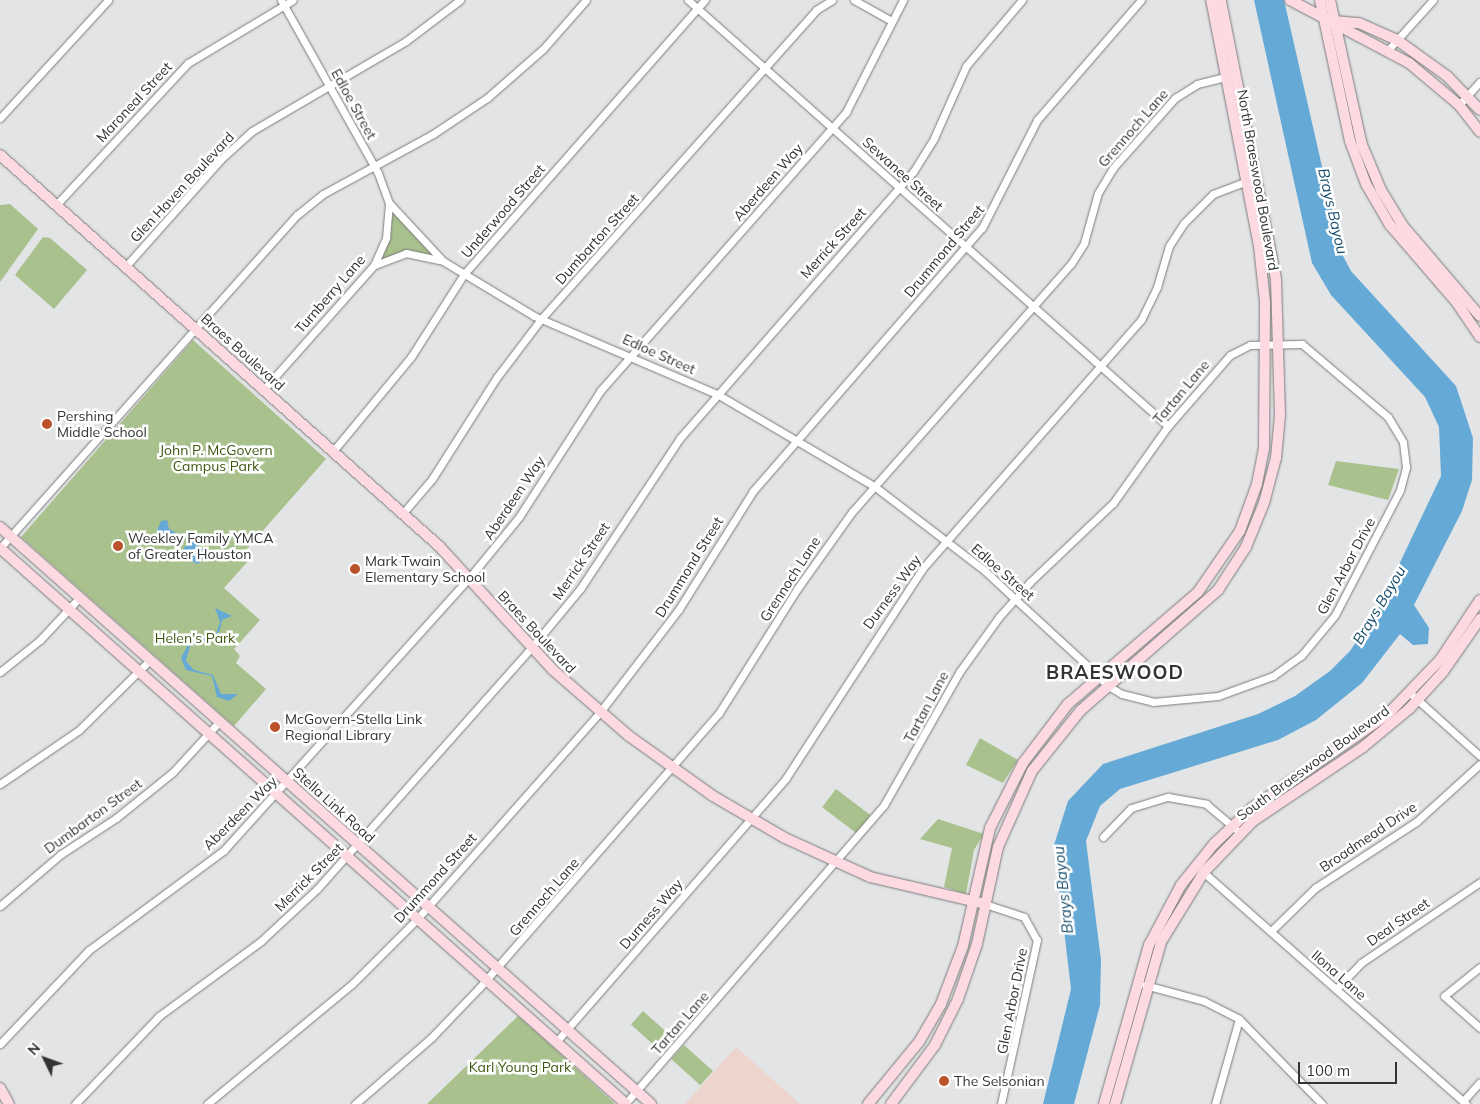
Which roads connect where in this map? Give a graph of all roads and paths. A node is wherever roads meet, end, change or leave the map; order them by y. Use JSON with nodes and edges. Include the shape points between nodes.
{"nodes":[{"id":1,"x":108,"y":0,"type":"edge"},
{"id":2,"x":293,"y":0,"type":"edge"},
{"id":3,"x":460,"y":0,"type":"edge"},
{"id":4,"x":586,"y":0,"type":"edge"},
{"id":5,"x":688,"y":0,"type":"edge"},
{"id":6,"x":705,"y":0,"type":"edge"},
{"id":7,"x":832,"y":0,"type":"edge"},
{"id":8,"x":854,"y":0,"type":"edge"},
{"id":9,"x":903,"y":0,"type":"edge"},
{"id":10,"x":1022,"y":0,"type":"edge"},
{"id":11,"x":1141,"y":0,"type":"edge"},
{"id":12,"x":1211,"y":0,"type":"edge"},
{"id":13,"x":1221,"y":0,"type":"edge"},
{"id":14,"x":1320,"y":0,"type":"edge"},
{"id":15,"x":1330,"y":0,"type":"edge"},
{"id":16,"x":1433,"y":0,"type":"edge"},
{"id":17,"x":1297,"y":1,"type":"edge"},
{"id":18,"x":283,"y":2,"type":"edge"},
{"id":19,"x":698,"y":8,"type":"junction"},
{"id":20,"x":1324,"y":16,"type":"junction"},
{"id":21,"x":890,"y":20,"type":"junction"},
{"id":22,"x":1334,"y":21,"type":"junction"},
{"id":23,"x":1357,"y":38,"type":"junction"},
{"id":24,"x":1397,"y":40,"type":"junction"},
{"id":25,"x":1388,"y":50,"type":"junction"},
{"id":26,"x":1342,"y":53,"type":"junction"},
{"id":27,"x":765,"y":68,"type":"junction"},
{"id":28,"x":1236,"y":74,"type":"junction"},
{"id":29,"x":1225,"y":76,"type":"junction"},
{"id":30,"x":1480,"y":82,"type":"edge"},
{"id":31,"x":329,"y":85,"type":"junction"},
{"id":32,"x":1467,"y":96,"type":"junction"},
{"id":33,"x":1459,"y":105,"type":"junction"},
{"id":34,"x":1480,"y":110,"type":"edge"},
{"id":35,"x":0,"y":118,"type":"edge"},
{"id":36,"x":832,"y":128,"type":"junction"},
{"id":37,"x":1480,"y":132,"type":"edge"},
{"id":38,"x":0,"y":155,"type":"edge"},
{"id":39,"x":374,"y":166,"type":"junction"},
{"id":40,"x":1258,"y":178,"type":"junction"},
{"id":41,"x":1245,"y":181,"type":"junction"},
{"id":42,"x":900,"y":187,"type":"junction"},
{"id":43,"x":389,"y":203,"type":"junction"},
{"id":44,"x":56,"y":205,"type":"junction"},
{"id":45,"x":966,"y":246,"type":"junction"},
{"id":46,"x":443,"y":261,"type":"junction"},
{"id":47,"x":374,"y":265,"type":"junction"},
{"id":48,"x":126,"y":266,"type":"junction"},
{"id":49,"x":464,"y":274,"type":"junction"},
{"id":50,"x":1034,"y":307,"type":"junction"},
{"id":51,"x":1480,"y":316,"type":"edge"},
{"id":52,"x":541,"y":320,"type":"junction"},
{"id":53,"x":195,"y":327,"type":"junction"},
{"id":54,"x":1480,"y":337,"type":"edge"},
{"id":55,"x":1264,"y":343,"type":"junction"},
{"id":56,"x":1279,"y":343,"type":"junction"},
{"id":57,"x":632,"y":355,"type":"junction"},
{"id":58,"x":1101,"y":366,"type":"junction"},
{"id":59,"x":264,"y":389,"type":"junction"},
{"id":60,"x":717,"y":394,"type":"junction"},
{"id":61,"x":1168,"y":426,"type":"junction"},
{"id":62,"x":797,"y":439,"type":"junction"},
{"id":63,"x":334,"y":450,"type":"junction"},
{"id":64,"x":874,"y":486,"type":"junction"},
{"id":65,"x":403,"y":513,"type":"junction"},
{"id":66,"x":0,"y":527,"type":"edge"},
{"id":67,"x":1239,"y":534,"type":"junction"},
{"id":68,"x":11,"y":536,"type":"junction"},
{"id":69,"x":1250,"y":538,"type":"junction"},
{"id":70,"x":946,"y":539,"type":"junction"},
{"id":71,"x":0,"y":548,"type":"edge"},
{"id":72,"x":469,"y":578,"type":"junction"},
{"id":73,"x":80,"y":598,"type":"junction"},
{"id":74,"x":1015,"y":598,"type":"junction"},
{"id":75,"x":1480,"y":600,"type":"edge"},
{"id":76,"x":69,"y":610,"type":"junction"},
{"id":77,"x":1476,"y":624,"type":"edge"},
{"id":78,"x":531,"y":648,"type":"junction"},
{"id":79,"x":150,"y":660,"type":"junction"},
{"id":80,"x":0,"y":672,"type":"edge"},
{"id":81,"x":139,"y":672,"type":"junction"},
{"id":82,"x":1099,"y":676,"type":"junction"},
{"id":83,"x":1108,"y":686,"type":"junction"},
{"id":84,"x":1414,"y":697,"type":"junction"},
{"id":85,"x":600,"y":712,"type":"junction"},
{"id":86,"x":219,"y":722,"type":"junction"},
{"id":87,"x":209,"y":734,"type":"junction"},
{"id":88,"x":1480,"y":756,"type":"edge"},
{"id":89,"x":1023,"y":764,"type":"junction"},
{"id":90,"x":1480,"y":764,"type":"edge"},
{"id":91,"x":674,"y":768,"type":"junction"},
{"id":92,"x":1033,"y":770,"type":"junction"},
{"id":93,"x":288,"y":782,"type":"junction"},
{"id":94,"x":0,"y":784,"type":"edge"},
{"id":95,"x":278,"y":794,"type":"junction"},
{"id":96,"x":751,"y":819,"type":"junction"},
{"id":97,"x":1236,"y":829,"type":"junction"},
{"id":98,"x":1103,"y":837,"type":"dead end"},
{"id":99,"x":358,"y":845,"type":"junction"},
{"id":100,"x":348,"y":857,"type":"junction"},
{"id":101,"x":837,"y":862,"type":"junction"},
{"id":102,"x":1200,"y":869,"type":"junction"},
{"id":103,"x":1480,"y":882,"type":"edge"},
{"id":104,"x":973,"y":902,"type":"junction"},
{"id":105,"x":985,"y":904,"type":"junction"},
{"id":106,"x":0,"y":906,"type":"edge"},
{"id":107,"x":428,"y":906,"type":"junction"},
{"id":108,"x":417,"y":918,"type":"junction"},
{"id":109,"x":1271,"y":931,"type":"junction"},
{"id":110,"x":1480,"y":967,"type":"edge"},
{"id":111,"x":497,"y":968,"type":"junction"},
{"id":112,"x":486,"y":980,"type":"junction"},
{"id":113,"x":1143,"y":985,"type":"junction"},
{"id":114,"x":1336,"y":989,"type":"junction"},
{"id":115,"x":937,"y":1012,"type":"junction"},
{"id":116,"x":952,"y":1012,"type":"junction"},
{"id":117,"x":1239,"y":1019,"type":"junction"},
{"id":118,"x":1480,"y":1028,"type":"edge"},
{"id":119,"x":566,"y":1029,"type":"junction"},
{"id":120,"x":556,"y":1042,"type":"junction"},
{"id":121,"x":0,"y":1044,"type":"edge"},
{"id":122,"x":1480,"y":1082,"type":"edge"},
{"id":123,"x":0,"y":1088,"type":"edge"},
{"id":124,"x":636,"y":1091,"type":"junction"},
{"id":125,"x":1464,"y":1103,"type":"edge"},
{"id":126,"x":9,"y":1104,"type":"edge"},
{"id":127,"x":75,"y":1104,"type":"edge"},
{"id":128,"x":207,"y":1104,"type":"edge"},
{"id":129,"x":355,"y":1104,"type":"edge"},
{"id":130,"x":626,"y":1104,"type":"edge"},
{"id":131,"x":651,"y":1104,"type":"edge"},
{"id":132,"x":868,"y":1104,"type":"edge"},
{"id":133,"x":892,"y":1104,"type":"edge"},
{"id":134,"x":1001,"y":1104,"type":"edge"},
{"id":135,"x":1104,"y":1104,"type":"edge"},
{"id":136,"x":1115,"y":1104,"type":"edge"},
{"id":137,"x":1215,"y":1104,"type":"edge"},
{"id":138,"x":1322,"y":1104,"type":"edge"}],
"edges":[{"from":1,"to":35,"type":"street"},
{"from":2,"to":18,"type":"street","name":"Maroneal Street"},
{"from":3,"to":31,"type":"street","name":"Glen Haven Boulevard","via":[[406,41]]},
{"from":4,"to":39,"type":"street","via":[[542,48],[487,98]]},
{"from":5,"to":19,"type":"street","name":"Sewanee Street"},
{"from":6,"to":19,"type":"street","name":"Underwood Street"},
{"from":7,"to":27,"type":"street","name":"Dumbarton Street","via":[[816,10]]},
{"from":8,"to":21,"type":"street"},
{"from":9,"to":21,"type":"street","name":"Aberdeen Way"},
{"from":10,"to":42,"type":"street","name":"Merrick Street","via":[[966,66],[928,150]]},
{"from":11,"to":45,"type":"street","name":"Drummond Street","via":[[1037,120],[992,216]]},
{"from":12,"to":29,"type":"main road","name":"North Braeswood Boulevard"},
{"from":13,"to":28,"type":"main road","name":"North Braeswood Boulevard"},
{"from":14,"to":20,"type":"main road"},
{"from":15,"to":22,"type":"main road"},
{"from":16,"to":24,"type":"street"},
{"from":17,"to":20,"type":"main road"},
{"from":18,"to":31,"type":"street","name":"Edloe Street"},
{"from":18,"to":44,"type":"street","name":"Maroneal Street","via":[[188,63]]},
{"from":19,"to":27,"type":"street","name":"Sewanee Street"},
{"from":19,"to":49,"type":"street","name":"Underwood Street"},
{"from":20,"to":22,"type":"main road"},
{"from":20,"to":54,"type":"main road","via":[[1350,141],[1366,184],[1390,226],[1457,303]]},
{"from":21,"to":36,"type":"street","name":"Aberdeen Way","via":[[860,89]]},
{"from":22,"to":23,"type":"main road"},
{"from":22,"to":24,"type":"main road","via":[[1359,23]]},
{"from":22,"to":26,"type":"main road"},
{"from":23,"to":25,"type":"main road"},
{"from":23,"to":26,"type":"main road"},
{"from":24,"to":25,"type":"street"},
{"from":24,"to":32,"type":"main road"},
{"from":25,"to":33,"type":"main road"},
{"from":26,"to":51,"type":"main road","via":[[1362,145],[1381,190],[1403,226]]},
{"from":27,"to":36,"type":"street","name":"Sewanee Street"},
{"from":27,"to":52,"type":"street","name":"Dumbarton Street"},
{"from":28,"to":29,"type":"street","name":"Grennoch Lane"},
{"from":28,"to":40,"type":"main road","name":"North Braeswood Boulevard"},
{"from":29,"to":41,"type":"main road","name":"North Braeswood Boulevard"},
{"from":29,"to":50,"type":"street","name":"Grennoch Lane","via":[[1197,84],[1175,98],[1113,168],[1098,193],[1084,243]]},
{"from":30,"to":32,"type":"street"},
{"from":31,"to":39,"type":"street","name":"Edloe Street"},
{"from":31,"to":48,"type":"street","name":"Glen Haven Boulevard","via":[[246,137]]},
{"from":32,"to":33,"type":"street"},
{"from":32,"to":34,"type":"main road"},
{"from":33,"to":37,"type":"main road"},
{"from":36,"to":42,"type":"street","name":"Sewanee Street"},
{"from":36,"to":57,"type":"street","name":"Aberdeen Way"},
{"from":38,"to":44,"type":"main road","name":"Braes Boulevard"},
{"from":39,"to":43,"type":"street","name":"Edloe Street"},
{"from":39,"to":53,"type":"street","via":[[323,194],[297,214]]},
{"from":40,"to":41,"type":"street","name":"Durness Way"},
{"from":40,"to":56,"type":"main road","name":"North Braeswood Boulevard","via":[[1276,279]]},
{"from":41,"to":55,"type":"main road","name":"North Braeswood Boulevard","via":[[1259,246]]},
{"from":41,"to":58,"type":"street","name":"Durness Way","via":[[1213,194],[1184,223],[1169,246],[1150,305]]},
{"from":42,"to":45,"type":"street","name":"Sewanee Street"},
{"from":42,"to":60,"type":"street","name":"Merrick Street"},
{"from":43,"to":46,"type":"street","name":"Edloe Street"},
{"from":43,"to":47,"type":"street","name":"Turnberry Lane","via":[[386,238]]},
{"from":44,"to":48,"type":"main road","name":"Braes Boulevard"},
{"from":45,"to":50,"type":"street","name":"Sewanee Street"},
{"from":45,"to":62,"type":"street","name":"Drummond Street"},
{"from":46,"to":47,"type":"street","via":[[406,253]]},
{"from":46,"to":49,"type":"street","name":"Edloe Street"},
{"from":47,"to":59,"type":"street","name":"Turnberry Lane"},
{"from":48,"to":53,"type":"main road","name":"Braes Boulevard"},
{"from":49,"to":52,"type":"street","name":"Edloe Street"},
{"from":49,"to":63,"type":"street","name":"Underwood Street","via":[[411,357]]},
{"from":50,"to":58,"type":"street","name":"Sewanee Street"},
{"from":50,"to":64,"type":"street","name":"Grennoch Lane"},
{"from":52,"to":57,"type":"street","name":"Edloe Street"},
{"from":52,"to":65,"type":"street","name":"Dumbarton Street","via":[[497,377],[432,479]]},
{"from":53,"to":59,"type":"main road","name":"Braes Boulevard"},
{"from":53,"to":68,"type":"street"},
{"from":55,"to":56,"type":"street","name":"Glen Arbor Drive"},
{"from":55,"to":61,"type":"street","name":"Tartan Lane","via":[[1241,347],[1230,355]]},
{"from":55,"to":67,"type":"main road","name":"North Braeswood Boulevard","via":[[1264,449],[1257,484]]},
{"from":56,"to":69,"type":"main road","name":"North Braeswood Boulevard","via":[[1276,458]]},
{"from":56,"to":83,"type":"street","name":"Glen Arbor Drive","via":[[1311,349],[1394,425],[1403,442],[1406,467],[1394,502],[1328,627],[1288,666],[1249,687],[1202,699],[1146,701]]},
{"from":57,"to":60,"type":"street","name":"Edloe Street"},
{"from":57,"to":72,"type":"street","name":"Aberdeen Way","via":[[584,414],[519,516]]},
{"from":58,"to":61,"type":"street","name":"Sewanee Street"},
{"from":58,"to":70,"type":"street","name":"Durness Way"},
{"from":59,"to":63,"type":"main road","name":"Braes Boulevard"},
{"from":60,"to":62,"type":"street","name":"Edloe Street"},
{"from":60,"to":78,"type":"street","name":"Merrick Street","via":[[665,458],[580,589]]},
{"from":61,"to":74,"type":"street","name":"Tartan Lane","via":[[1113,503]]},
{"from":62,"to":64,"type":"street","name":"Edloe Street"},
{"from":62,"to":85,"type":"street","name":"Drummond Street","via":[[740,508],[679,609]]},
{"from":63,"to":65,"type":"main road","name":"Braes Boulevard"},
{"from":64,"to":70,"type":"street","name":"Edloe Street"},
{"from":64,"to":91,"type":"street","name":"Grennoch Lane","via":[[818,557],[739,685]]},
{"from":65,"to":72,"type":"main road","name":"Braes Boulevard"},
{"from":66,"to":68,"type":"main road","name":"Stella Link Road"},
{"from":67,"to":69,"type":"main road"},
{"from":67,"to":82,"type":"main road","name":"North Braeswood Boulevard","via":[[1198,592]]},
{"from":68,"to":71,"type":"street"},
{"from":68,"to":73,"type":"main road","name":"Stella Link Road"},
{"from":69,"to":83,"type":"main road","name":"North Braeswood Boulevard","via":[[1206,603]]},
{"from":70,"to":74,"type":"street","name":"Edloe Street"},
{"from":70,"to":96,"type":"street","name":"Durness Way","via":[[877,631],[806,749]]},
{"from":71,"to":76,"type":"main road"},
{"from":72,"to":78,"type":"main road","name":"Braes Boulevard"},
{"from":72,"to":93,"type":"street","name":"Aberdeen Way"},
{"from":73,"to":76,"type":"street"},
{"from":73,"to":79,"type":"main road","name":"Stella Link Road"},
{"from":74,"to":82,"type":"street","name":"Edloe Street"},
{"from":74,"to":101,"type":"street","name":"Tartan Lane","via":[[960,671],[884,805]]},
{"from":75,"to":77,"type":"main road","name":"South Braeswood Boulevard"},
{"from":76,"to":80,"type":"street"},
{"from":76,"to":81,"type":"main road"},
{"from":77,"to":84,"type":"main road","name":"South Braeswood Boulevard"},
{"from":78,"to":85,"type":"main road","name":"Braes Boulevard"},
{"from":78,"to":99,"type":"street","name":"Merrick Street"},
{"from":79,"to":81,"type":"street"},
{"from":79,"to":86,"type":"main road","name":"Stella Link Road"},
{"from":81,"to":87,"type":"main road"},
{"from":81,"to":94,"type":"street","via":[[79,730]]},
{"from":82,"to":83,"type":"street","name":"Glen Arbor Drive"},
{"from":82,"to":89,"type":"main road","name":"North Braeswood Boulevard","via":[[1047,728]]},
{"from":83,"to":92,"type":"main road","name":"North Braeswood Boulevard","via":[[1080,711]]},
{"from":84,"to":88,"type":"street"},
{"from":84,"to":97,"type":"main road","name":"South Braeswood Boulevard","via":[[1363,747]]},
{"from":85,"to":91,"type":"main road","name":"Braes Boulevard"},
{"from":85,"to":107,"type":"street","name":"Drummond Street"},
{"from":86,"to":87,"type":"street","name":"Dumbarton Street"},
{"from":86,"to":93,"type":"main road","name":"Stella Link Road"},
{"from":87,"to":95,"type":"main road"},
{"from":87,"to":106,"type":"street","name":"Dumbarton Street","via":[[173,772],[116,818],[62,854]]},
{"from":89,"to":92,"type":"main road"},
{"from":89,"to":104,"type":"main road","name":"North Braeswood Boulevard","via":[[990,828]]},
{"from":90,"to":109,"type":"street","name":"Broadmead Drive","via":[[1416,822],[1316,888]]},
{"from":91,"to":96,"type":"main road","name":"Braes Boulevard"},
{"from":91,"to":111,"type":"street","name":"Grennoch Lane"},
{"from":92,"to":105,"type":"main road","name":"North Braeswood Boulevard","via":[[1007,821]]},
{"from":93,"to":95,"type":"street","name":"Aberdeen Way"},
{"from":93,"to":99,"type":"main road","name":"Stella Link Road"},
{"from":95,"to":100,"type":"main road"},
{"from":95,"to":121,"type":"street","name":"Aberdeen Way","via":[[224,850],[89,950]]},
{"from":96,"to":101,"type":"main road","name":"Braes Boulevard"},
{"from":96,"to":119,"type":"street","name":"Durness Way"},
{"from":97,"to":98,"type":"street","via":[[1200,801],[1168,797],[1131,808]]},
{"from":97,"to":102,"type":"main road","name":"South Braeswood Boulevard"},
{"from":99,"to":100,"type":"street","name":"Merrick Street"},
{"from":99,"to":107,"type":"main road","name":"Stella Link Road"},
{"from":100,"to":108,"type":"main road"},
{"from":100,"to":127,"type":"street","name":"Merrick Street","via":[[261,941],[159,1016]]},
{"from":101,"to":104,"type":"main road","name":"Braes Boulevard","via":[[911,890]]},
{"from":101,"to":124,"type":"street","name":"Tartan Lane"},
{"from":102,"to":109,"type":"street","name":"Ilona Lane"},
{"from":102,"to":113,"type":"main road","name":"South Braeswood Boulevard"},
{"from":103,"to":114,"type":"street","name":"Deal Street","via":[[1369,958]]},
{"from":104,"to":105,"type":"main road","name":"Braes Boulevard"},
{"from":104,"to":115,"type":"main road","name":"North Braeswood Boulevard","via":[[963,946]]},
{"from":105,"to":116,"type":"main road","name":"North Braeswood Boulevard","via":[[977,944]]},
{"from":105,"to":134,"type":"street","name":"Glen Arbor Drive","via":[[1024,916],[1037,940]]},
{"from":107,"to":108,"type":"street","name":"Drummond Street"},
{"from":107,"to":111,"type":"main road","name":"Stella Link Road"},
{"from":108,"to":112,"type":"main road"},
{"from":108,"to":128,"type":"street","name":"Drummond Street","via":[[352,984]]},
{"from":109,"to":114,"type":"street","name":"Ilona Lane"},
{"from":110,"to":118,"type":"street","via":[[1444,996]]},
{"from":111,"to":112,"type":"street","name":"Grennoch Lane"},
{"from":111,"to":119,"type":"main road","name":"Stella Link Road"},
{"from":112,"to":120,"type":"main road"},
{"from":112,"to":129,"type":"street","name":"Grennoch Lane","via":[[431,1038]]},
{"from":113,"to":117,"type":"street","via":[[1204,1001]]},
{"from":113,"to":135,"type":"main road","name":"South Braeswood Boulevard"},
{"from":113,"to":136,"type":"main road","name":"South Braeswood Boulevard"},
{"from":114,"to":125,"type":"street","name":"Ilona Lane"},
{"from":115,"to":116,"type":"main road"},
{"from":115,"to":132,"type":"main road","name":"North Braeswood Boulevard","via":[[919,1042]]},
{"from":116,"to":133,"type":"main road","name":"North Braeswood Boulevard","via":[[922,1066]]},
{"from":117,"to":137,"type":"street"},
{"from":117,"to":138,"type":"street"},
{"from":119,"to":120,"type":"street","name":"Durness Way"},
{"from":119,"to":124,"type":"main road","name":"Stella Link Road"},
{"from":120,"to":130,"type":"main road"},
{"from":122,"to":125,"type":"street"},
{"from":123,"to":126,"type":"main road"},
{"from":124,"to":130,"type":"street","name":"Tartan Lane"},
{"from":124,"to":131,"type":"main road","name":"Stella Link Road"}]}
